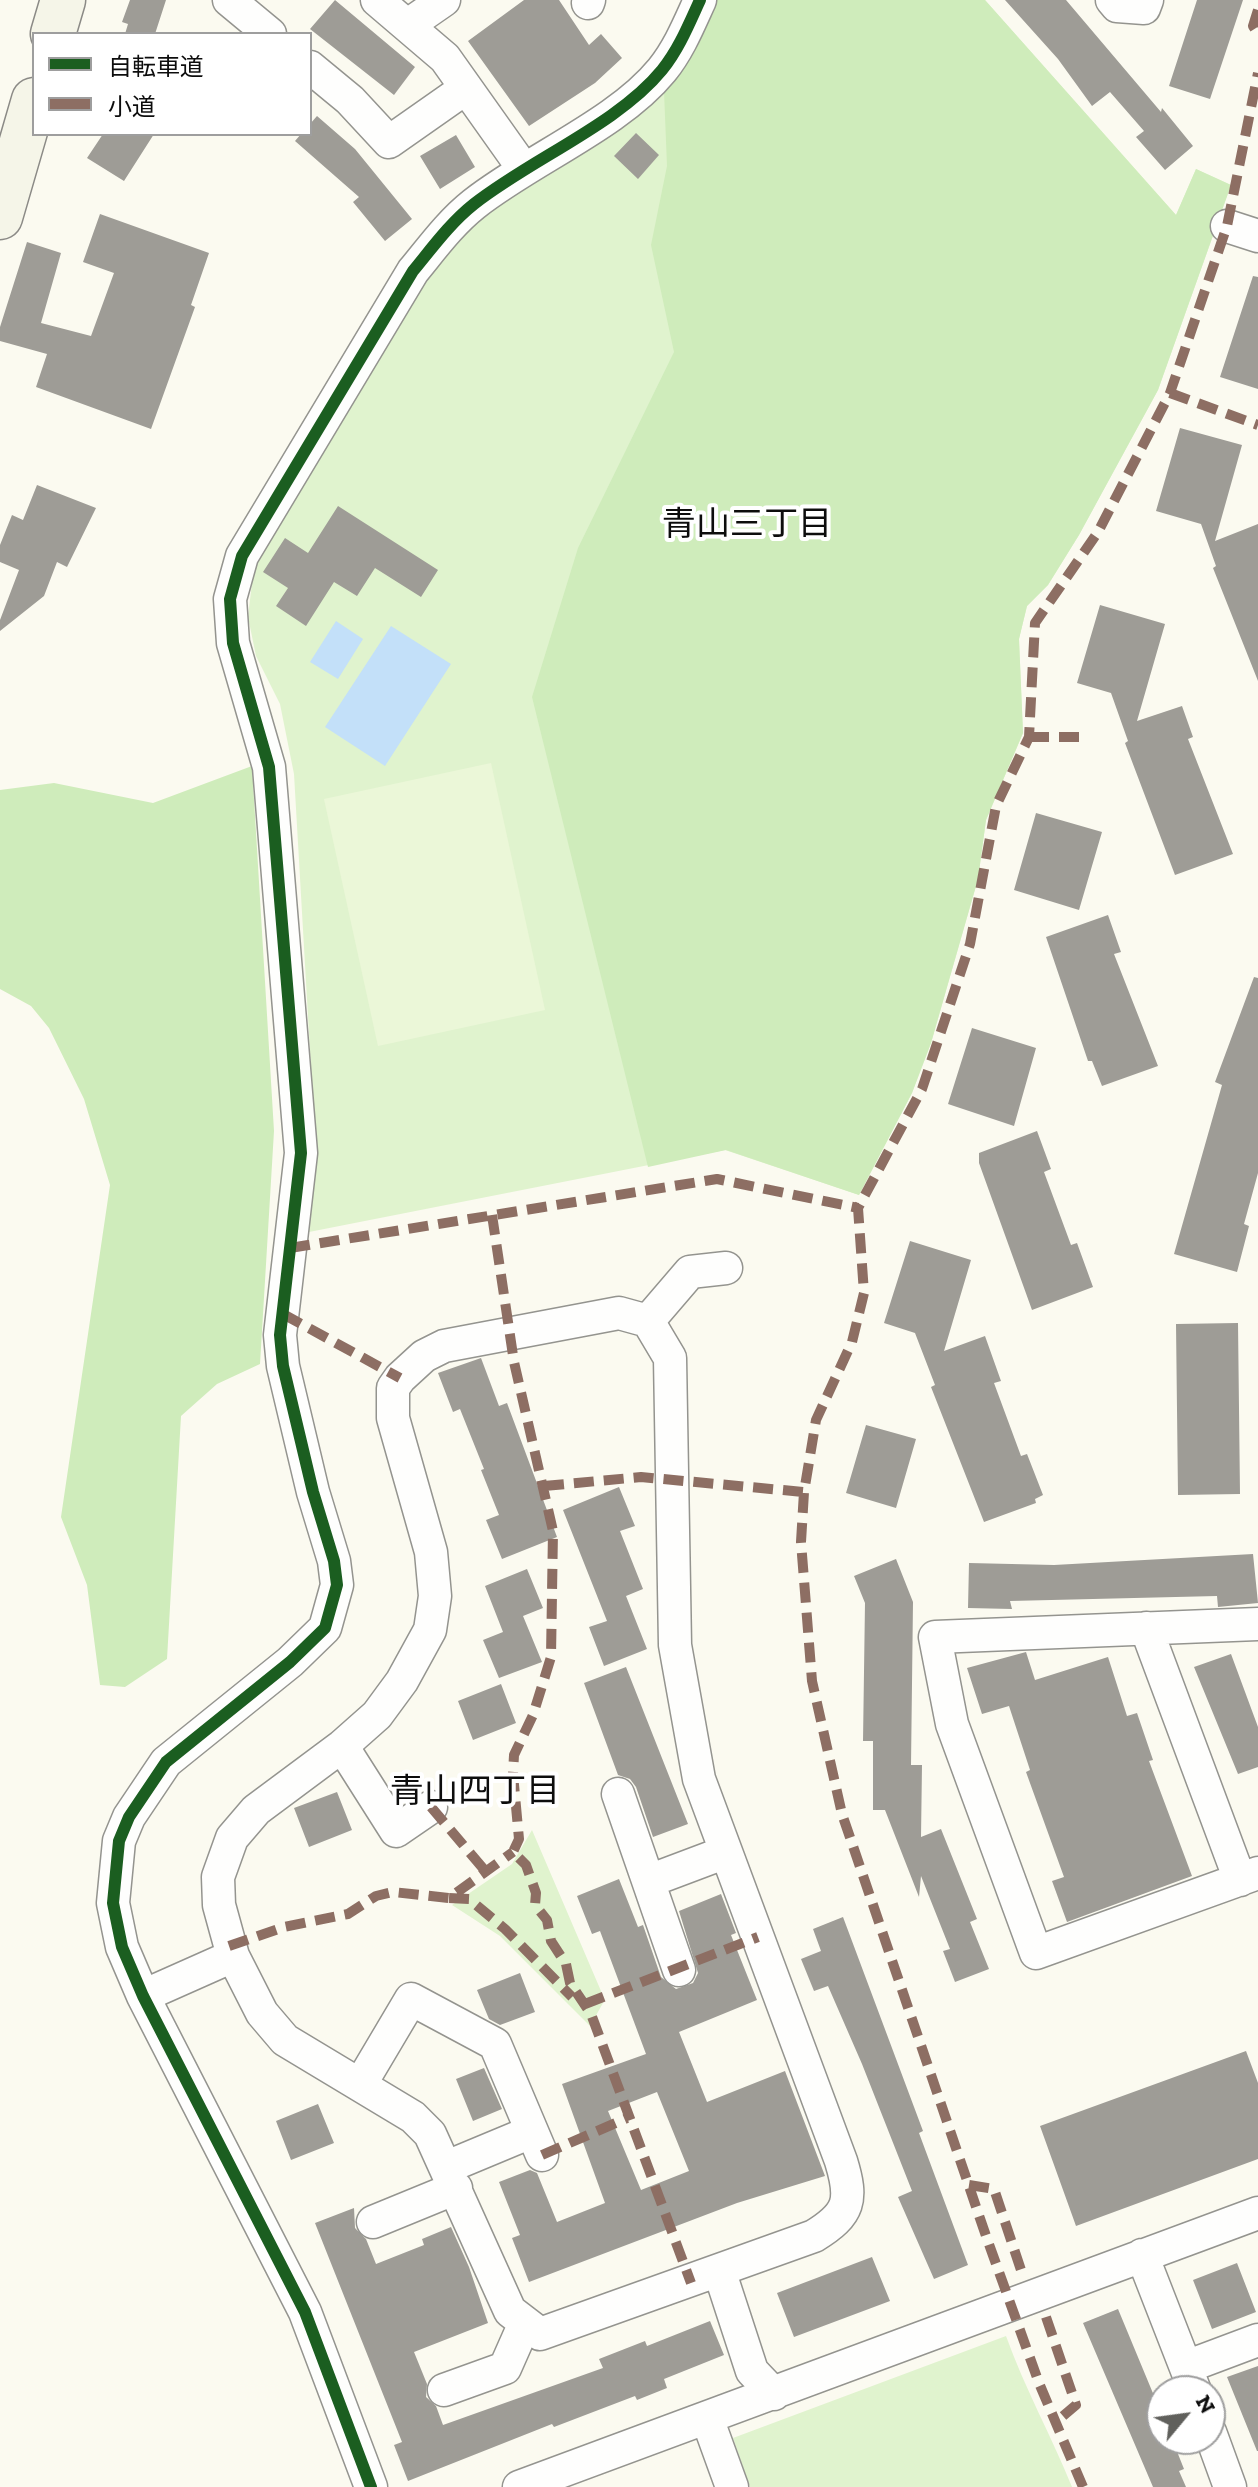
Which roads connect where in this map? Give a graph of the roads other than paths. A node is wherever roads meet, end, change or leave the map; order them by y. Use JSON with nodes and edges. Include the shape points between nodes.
{"nodes":[{"id":1,"x":63,"y":0,"type":"edge"},
{"id":2,"x":229,"y":0,"type":"edge"},
{"id":3,"x":377,"y":0,"type":"edge"},
{"id":4,"x":444,"y":0,"type":"edge"},
{"id":5,"x":700,"y":0,"type":"edge"},
{"id":6,"x":1112,"y":0,"type":"edge"},
{"id":7,"x":1147,"y":0,"type":"edge"},
{"id":8,"x":408,"y":25,"type":"junction"},
{"id":9,"x":54,"y":32,"type":"edge"},
{"id":10,"x":268,"y":32,"type":"edge"},
{"id":11,"x":312,"y":69,"type":"edge"},
{"id":12,"x":466,"y":88,"type":"junction"},
{"id":13,"x":32,"y":107,"type":"edge"},
{"id":14,"x":523,"y":168,"type":"junction"},
{"id":15,"x":0,"y":217,"type":"edge"},
{"id":16,"x":1227,"y":226,"type":"dead end"},
{"id":17,"x":1258,"y":236,"type":"edge"},
{"id":18,"x":726,"y":1268,"type":"dead end"},
{"id":19,"x":648,"y":1321,"type":"junction"},
{"id":20,"x":1258,"y":1624,"type":"edge"},
{"id":21,"x":1146,"y":1628,"type":"junction"},
{"id":22,"x":342,"y":1746,"type":"junction"},
{"id":23,"x":618,"y":1794,"type":"dead end"},
{"id":24,"x":431,"y":1807,"type":"dead end"},
{"id":25,"x":726,"y":1852,"type":"junction"},
{"id":26,"x":1249,"y":1876,"type":"edge"},
{"id":27,"x":649,"y":1881,"type":"junction"},
{"id":28,"x":233,"y":1956,"type":"junction"},
{"id":29,"x":679,"y":1970,"type":"dead end"},
{"id":30,"x":143,"y":1996,"type":"junction"},
{"id":31,"x":360,"y":2085,"type":"junction"},
{"id":32,"x":451,"y":2178,"type":"junction"},
{"id":33,"x":1258,"y":2213,"type":"edge"},
{"id":34,"x":373,"y":2222,"type":"dead end"},
{"id":35,"x":1142,"y":2255,"type":"junction"},
{"id":36,"x":720,"y":2273,"type":"junction"},
{"id":37,"x":524,"y":2325,"type":"junction"},
{"id":38,"x":1258,"y":2340,"type":"edge"},
{"id":39,"x":1188,"y":2375,"type":"edge"},
{"id":40,"x":1197,"y":2375,"type":"edge"},
{"id":41,"x":444,"y":2390,"type":"dead end"},
{"id":42,"x":774,"y":2394,"type":"junction"},
{"id":43,"x":707,"y":2418,"type":"junction"},
{"id":44,"x":1218,"y":2455,"type":"edge"},
{"id":45,"x":371,"y":2487,"type":"edge"},
{"id":46,"x":519,"y":2487,"type":"edge"},
{"id":47,"x":732,"y":2487,"type":"edge"},
{"id":48,"x":1230,"y":2487,"type":"edge"}],
"edges":[{"from":1,"to":9,"type":"main road"},
{"from":2,"to":10,"type":"street"},
{"from":3,"to":8,"type":"street"},
{"from":4,"to":8,"type":"street"},
{"from":5,"to":14,"type":"street","via":[[662,69],[633,100]]},
{"from":6,"to":7,"type":"street","via":[[1117,6],[1144,8]]},
{"from":8,"to":12,"type":"street","via":[[445,58]]},
{"from":11,"to":12,"type":"street","via":[[389,142]]},
{"from":12,"to":14,"type":"street"},
{"from":13,"to":15,"type":"main road"},
{"from":14,"to":30,"type":"street","via":[[473,204],[413,271],[242,556],[230,599],[233,643],[269,767],[301,1153],[280,1335],[283,1366],[337,1585],[325,1628],[166,1762],[129,1817],[119,1841],[113,1903],[122,1947]]},
{"from":16,"to":17,"type":"street"},
{"from":18,"to":19,"type":"street","via":[[690,1272]]},
{"from":19,"to":22,"type":"street","via":[[619,1313],[511,1332],[444,1346],[405,1369],[393,1388],[393,1418],[431,1552],[435,1596],[430,1630],[377,1715]]},
{"from":19,"to":25,"type":"street","via":[[670,1358],[676,1658],[699,1779]]},
{"from":20,"to":21,"type":"street"},
{"from":21,"to":26,"type":"street"},
{"from":21,"to":26,"type":"street","via":[[935,1637],[952,1724],[1036,1953]]},
{"from":22,"to":24,"type":"street","via":[[396,1831]]},
{"from":22,"to":28,"type":"street","via":[[256,1810],[232,1838],[218,1877],[219,1905]]},
{"from":23,"to":27,"type":"street"},
{"from":25,"to":27,"type":"street"},
{"from":25,"to":36,"type":"street","via":[[848,2184],[848,2205],[834,2224],[814,2236]]},
{"from":27,"to":29,"type":"street"},
{"from":28,"to":30,"type":"street"},
{"from":28,"to":31,"type":"street","via":[[262,2013],[285,2040]]},
{"from":30,"to":45,"type":"street","via":[[305,2312]]},
{"from":31,"to":32,"type":"street","via":[[413,2117],[430,2134]]},
{"from":31,"to":32,"type":"street","via":[[411,1999],[495,2044],[536,2143]]},
{"from":32,"to":34,"type":"street"},
{"from":32,"to":37,"type":"street","via":[[510,2311]]},
{"from":33,"to":35,"type":"street"},
{"from":35,"to":39,"type":"street"},
{"from":35,"to":42,"type":"street"},
{"from":36,"to":37,"type":"street","via":[[540,2334]]},
{"from":36,"to":42,"type":"street","via":[[752,2371]]},
{"from":37,"to":41,"type":"street","via":[[505,2368]]},
{"from":38,"to":40,"type":"street"},
{"from":42,"to":43,"type":"street"},
{"from":43,"to":46,"type":"street"},
{"from":43,"to":47,"type":"street"},
{"from":44,"to":48,"type":"street"}]}
